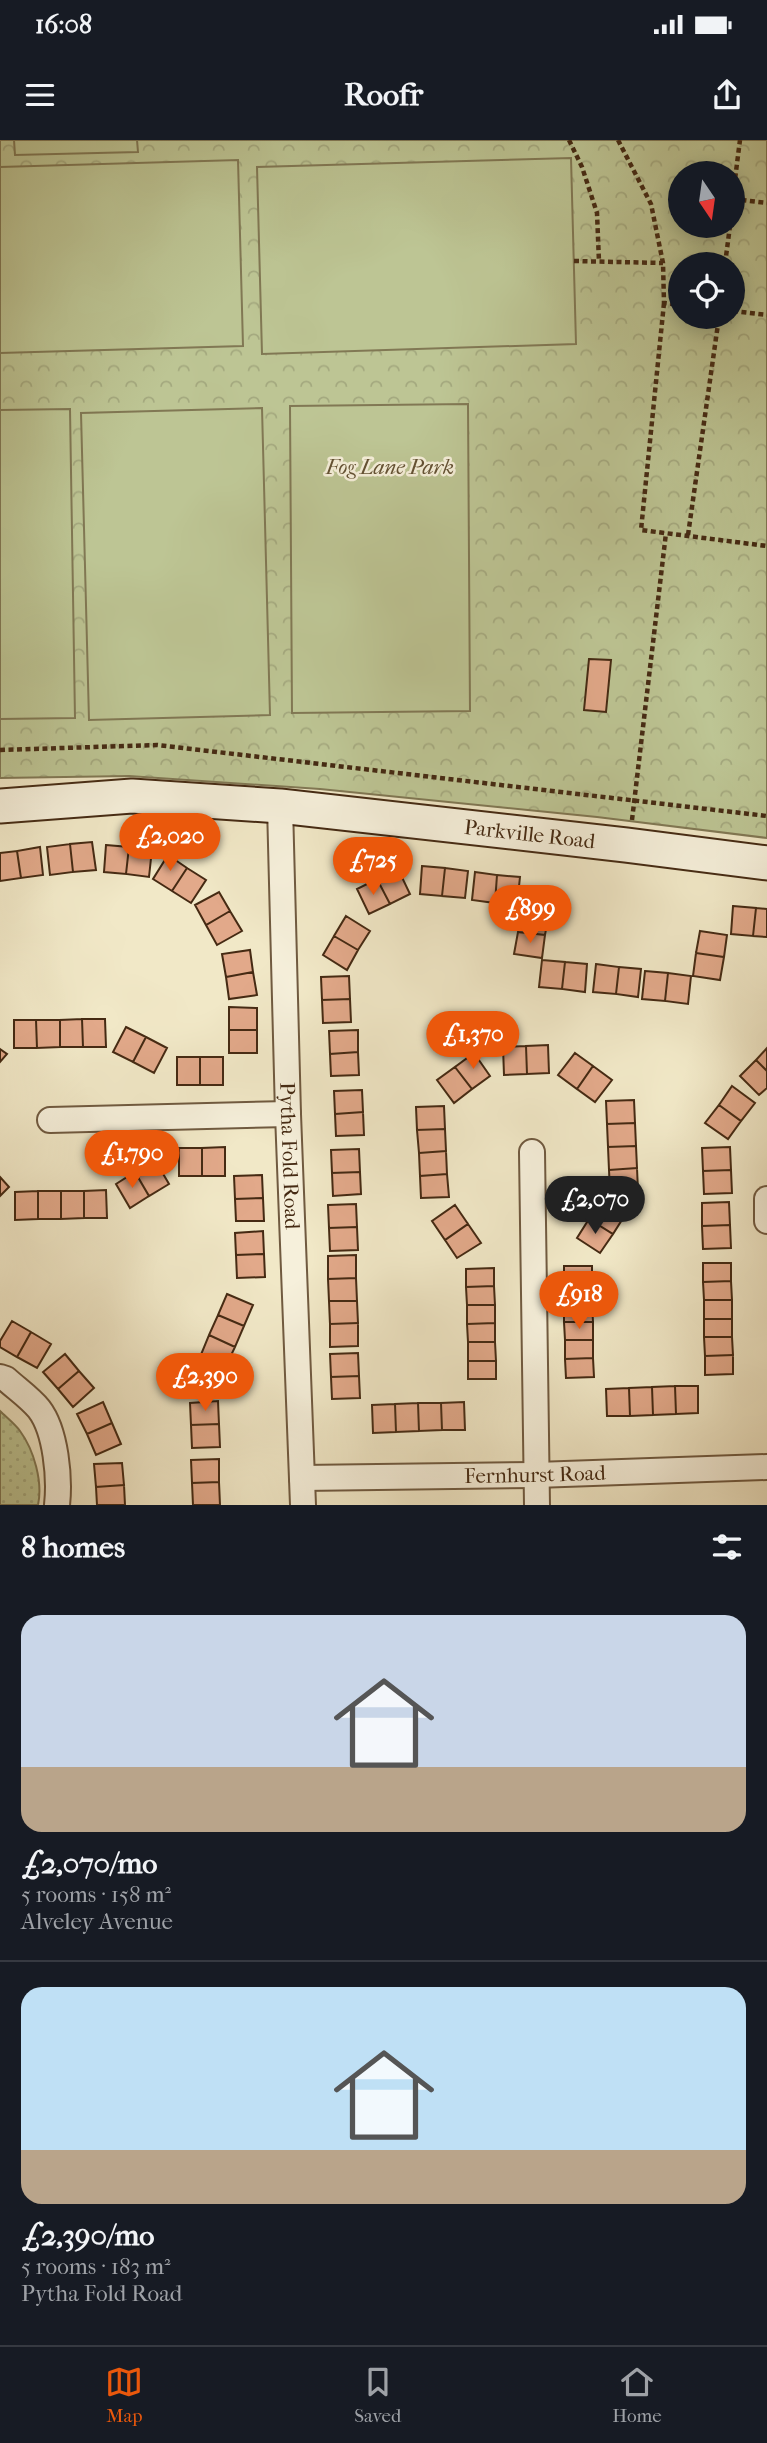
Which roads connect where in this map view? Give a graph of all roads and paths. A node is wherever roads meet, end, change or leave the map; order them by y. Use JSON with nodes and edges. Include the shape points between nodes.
{"nodes":[{"id":1,"x":569,"y":140,"type":"edge"},
{"id":2,"x":618,"y":140,"type":"edge"},
{"id":3,"x":740,"y":140,"type":"edge"},
{"id":4,"x":737,"y":161,"type":"edge"},
{"id":5,"x":746,"y":199,"type":"edge"},
{"id":6,"x":767,"y":203,"type":"edge"},
{"id":7,"x":574,"y":261,"type":"dead end"},
{"id":8,"x":599,"y":262,"type":"junction"},
{"id":9,"x":663,"y":263,"type":"junction"},
{"id":10,"x":664,"y":303,"type":"junction"},
{"id":11,"x":668,"y":303,"type":"edge"},
{"id":12,"x":745,"y":312,"type":"edge"},
{"id":13,"x":767,"y":315,"type":"edge"},
{"id":14,"x":717,"y":329,"type":"edge"},
{"id":15,"x":666,"y":533,"type":"junction"},
{"id":16,"x":688,"y":535,"type":"junction"},
{"id":17,"x":767,"y":546,"type":"edge"},
{"id":18,"x":0,"y":750,"type":"edge"},
{"id":19,"x":634,"y":800,"type":"junction"},
{"id":20,"x":0,"y":806,"type":"edge"},
{"id":21,"x":280,"y":806,"type":"junction"},
{"id":22,"x":767,"y":817,"type":"edge"},
{"id":23,"x":626,"y":845,"type":"junction"},
{"id":24,"x":767,"y":863,"type":"edge"},
{"id":25,"x":288,"y":1114,"type":"junction"},
{"id":26,"x":50,"y":1120,"type":"dead end"},
{"id":27,"x":532,"y":1152,"type":"dead end"},
{"id":28,"x":767,"y":1199,"type":"edge"},
{"id":29,"x":767,"y":1221,"type":"edge"},
{"id":30,"x":0,"y":1377,"type":"edge"},
{"id":31,"x":767,"y":1468,"type":"edge"},
{"id":32,"x":536,"y":1475,"type":"junction"},
{"id":33,"x":302,"y":1478,"type":"junction"},
{"id":34,"x":57,"y":1505,"type":"edge"},
{"id":35,"x":303,"y":1505,"type":"edge"},
{"id":36,"x":537,"y":1505,"type":"edge"}],
"edges":[{"from":1,"to":8,"type":"path","via":[[597,213]]},
{"from":2,"to":9,"type":"path","via":[[651,204]]},
{"from":3,"to":4,"type":"path"},
{"from":5,"to":6,"type":"path"},
{"from":7,"to":8,"type":"path"},
{"from":8,"to":9,"type":"path"},
{"from":9,"to":10,"type":"path"},
{"from":10,"to":11,"type":"path"},
{"from":10,"to":15,"type":"path","via":[[641,530]]},
{"from":12,"to":13,"type":"path"},
{"from":14,"to":16,"type":"path"},
{"from":15,"to":16,"type":"path"},
{"from":15,"to":19,"type":"path"},
{"from":16,"to":17,"type":"path"},
{"from":18,"to":19,"type":"path","via":[[157,745]]},
{"from":19,"to":22,"type":"path"},
{"from":19,"to":23,"type":"path"},
{"from":20,"to":21,"type":"street","name":"Parkville Road","via":[[132,796]]},
{"from":21,"to":23,"type":"street","name":"Parkville Road"},
{"from":21,"to":25,"type":"street","name":"Pytha Fold Road"},
{"from":23,"to":24,"type":"street","name":"Parkville Road"},
{"from":25,"to":26,"type":"street"},
{"from":25,"to":33,"type":"street","name":"Pytha Fold Road"},
{"from":27,"to":32,"type":"street"},
{"from":28,"to":29,"type":"street"},
{"from":30,"to":34,"type":"street","via":[[40,1410],[55,1448]]},
{"from":31,"to":32,"type":"street","name":"Fernhurst Road"},
{"from":32,"to":33,"type":"street","name":"Fernhurst Road"},
{"from":32,"to":36,"type":"street"},
{"from":33,"to":35,"type":"street","name":"Pytha Fold Road"}]}
